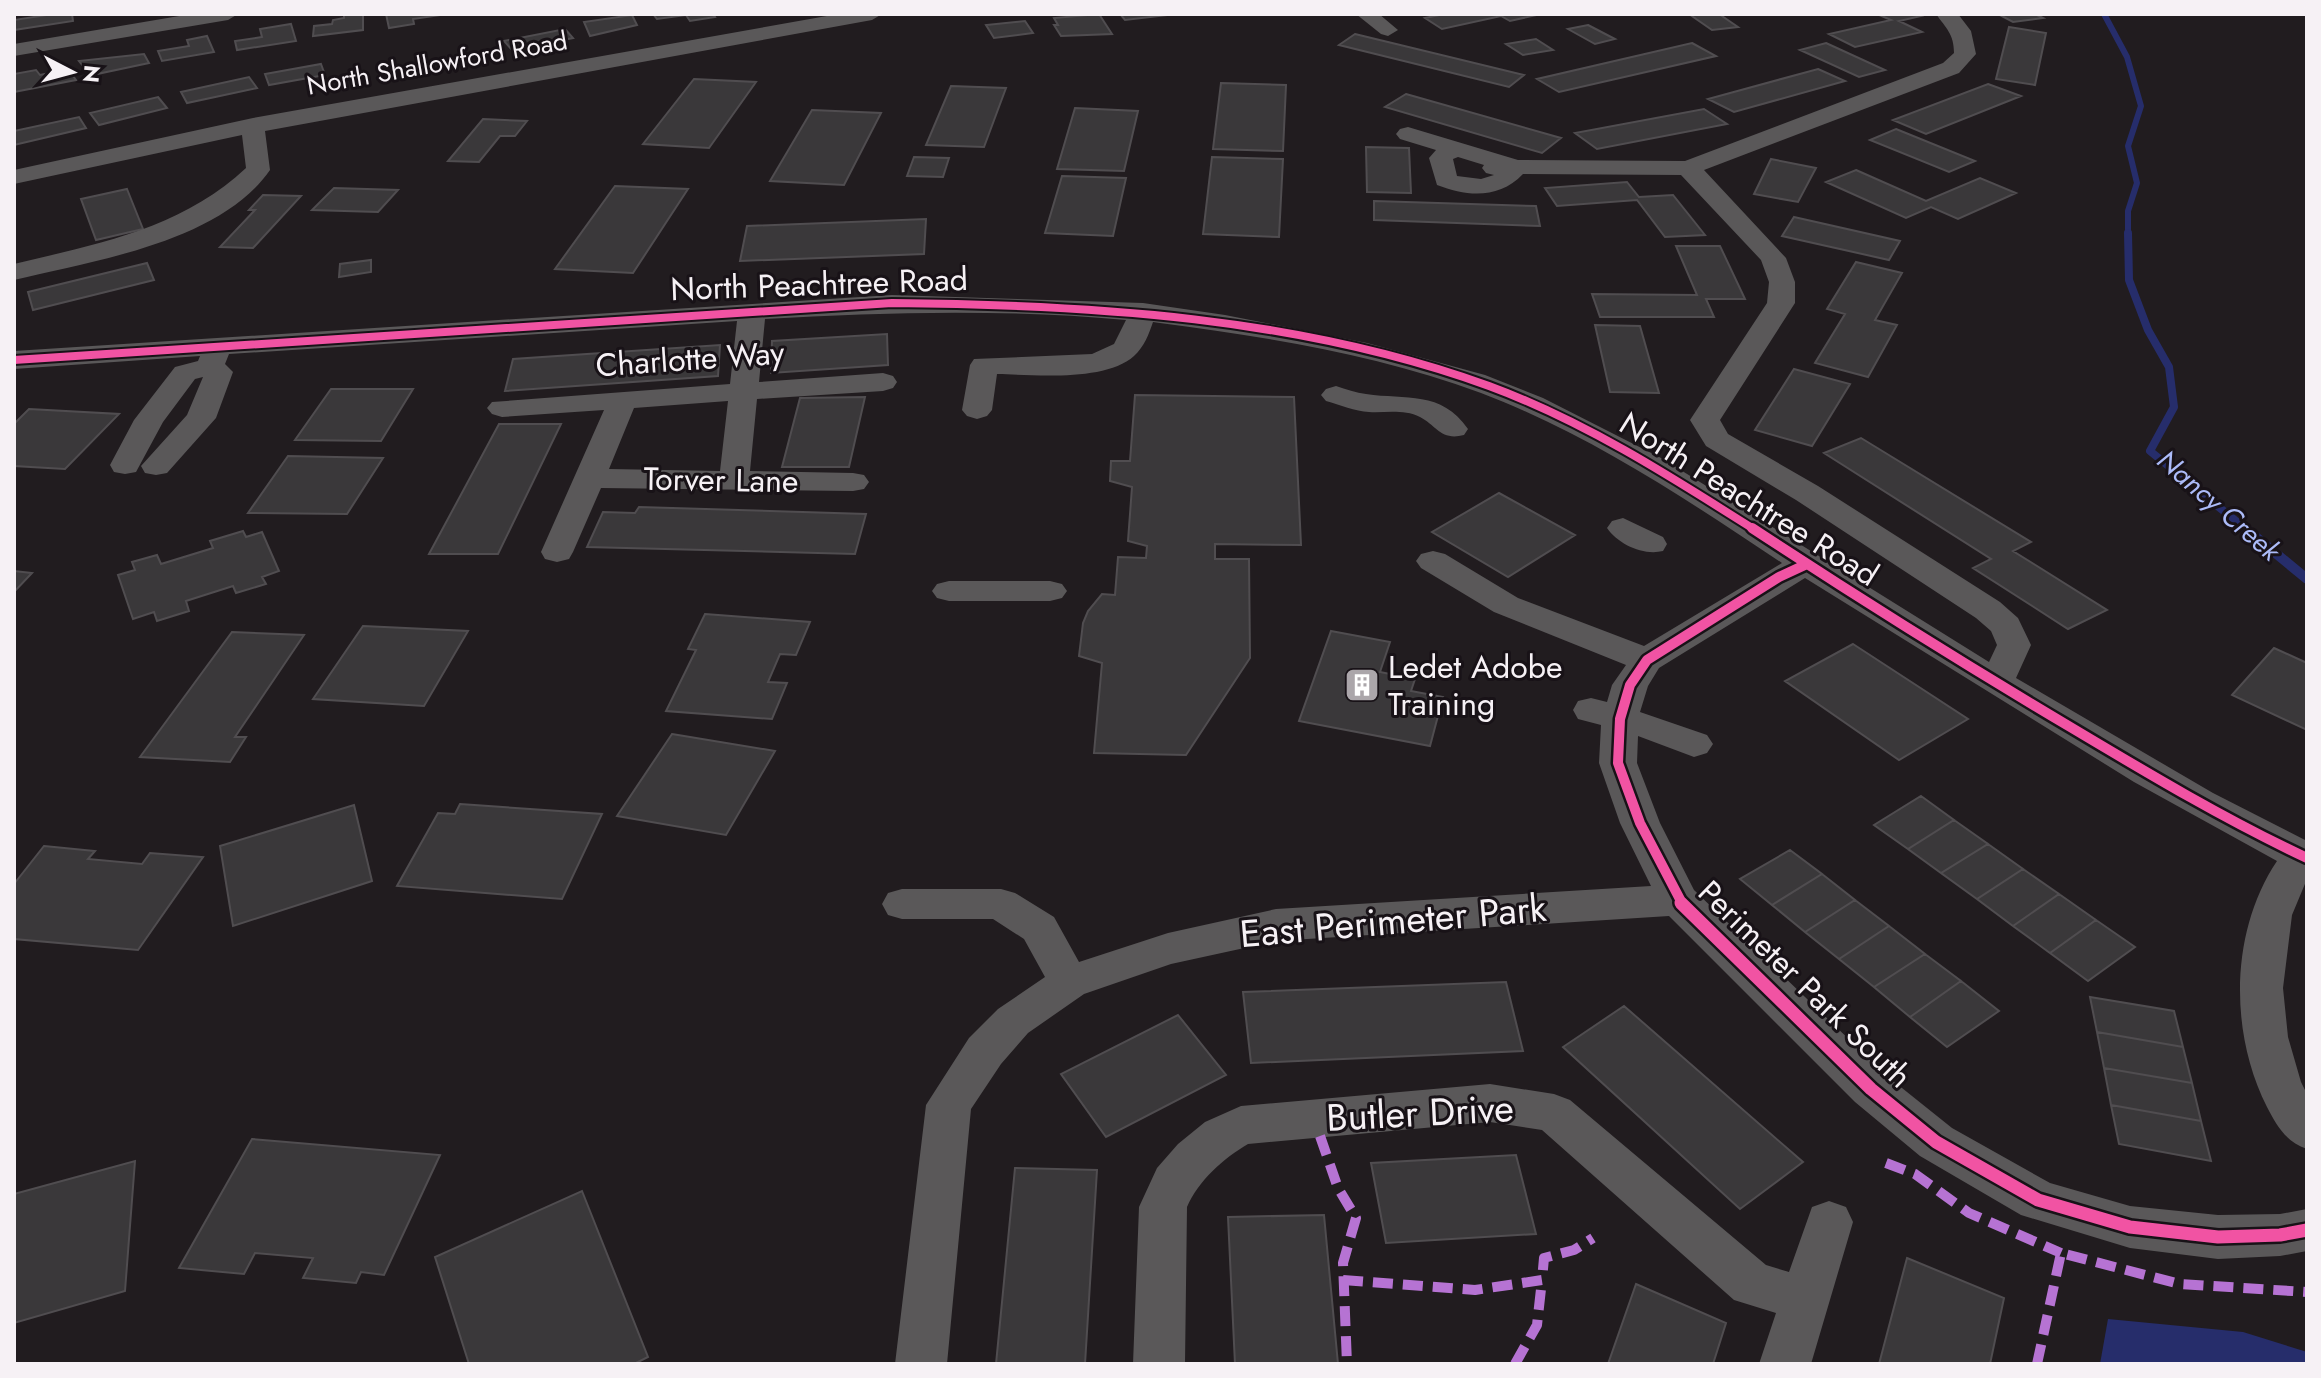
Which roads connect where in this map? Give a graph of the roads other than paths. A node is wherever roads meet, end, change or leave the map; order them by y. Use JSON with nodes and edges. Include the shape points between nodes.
{"nodes":[{"id":1,"x":228,"y":14,"type":"edge"},
{"id":2,"x":872,"y":14,"type":"edge"},
{"id":3,"x":1366,"y":14,"type":"edge"},
{"id":4,"x":1946,"y":14,"type":"edge"},
{"id":5,"x":1388,"y":30,"type":"dead end"},
{"id":6,"x":14,"y":50,"type":"edge"},
{"id":7,"x":253,"y":125,"type":"junction"},
{"id":8,"x":1408,"y":134,"type":"dead end"},
{"id":9,"x":1464,"y":160,"type":"junction"},
{"id":10,"x":1516,"y":167,"type":"junction"},
{"id":11,"x":1688,"y":168,"type":"junction"},
{"id":12,"x":14,"y":177,"type":"edge"},
{"id":13,"x":14,"y":272,"type":"edge"},
{"id":14,"x":752,"y":311,"type":"junction"},
{"id":15,"x":1143,"y":311,"type":"junction"},
{"id":16,"x":214,"y":356,"type":"junction"},
{"id":17,"x":14,"y":360,"type":"edge"},
{"id":18,"x":883,"y":382,"type":"dead end"},
{"id":19,"x":743,"y":392,"type":"junction"},
{"id":20,"x":1336,"y":395,"type":"dead end"},
{"id":21,"x":623,"y":400,"type":"junction"},
{"id":22,"x":502,"y":408,"type":"dead end"},
{"id":23,"x":977,"y":410,"type":"dead end"},
{"id":24,"x":1453,"y":429,"type":"dead end"},
{"id":25,"x":589,"y":478,"type":"junction"},
{"id":26,"x":734,"y":480,"type":"junction"},
{"id":27,"x":853,"y":482,"type":"dead end"},
{"id":28,"x":557,"y":552,"type":"dead end"},
{"id":29,"x":1433,"y":561,"type":"dead end"},
{"id":30,"x":1807,"y":564,"type":"junction"},
{"id":31,"x":949,"y":591,"type":"dead end"},
{"id":32,"x":1050,"y":591,"type":"dead end"},
{"id":33,"x":1647,"y":660,"type":"junction"},
{"id":34,"x":1993,"y":681,"type":"junction"},
{"id":35,"x":1606,"y":714,"type":"junction"},
{"id":36,"x":1694,"y":744,"type":"dead end"},
{"id":37,"x":2304,"y":857,"type":"edge"},
{"id":38,"x":1678,"y":900,"type":"junction"},
{"id":39,"x":902,"y":904,"type":"dead end"},
{"id":40,"x":1069,"y":982,"type":"junction"},
{"id":41,"x":2307,"y":1130,"type":"edge"},
{"id":42,"x":1829,"y":1222,"type":"dead end"},
{"id":43,"x":2307,"y":1230,"type":"edge"},
{"id":44,"x":1806,"y":1299,"type":"junction"},
{"id":45,"x":921,"y":1364,"type":"edge"},
{"id":46,"x":1159,"y":1364,"type":"edge"},
{"id":47,"x":1785,"y":1364,"type":"edge"}],
"edges":[{"from":1,"to":6,"type":"street"},
{"from":2,"to":7,"type":"street","name":"North Shallowford Road"},
{"from":3,"to":5,"type":"street"},
{"from":4,"to":11,"type":"street","via":[[1965,38],[1965,54],[1951,68]]},
{"from":7,"to":12,"type":"street","name":"North Shallowford Road"},
{"from":7,"to":13,"type":"street","via":[[258,170],[216,205],[144,237]]},
{"from":8,"to":9,"type":"street"},
{"from":9,"to":10,"type":"street"},
{"from":9,"to":10,"type":"street","via":[[1446,153],[1441,158],[1446,180],[1491,185]]},
{"from":10,"to":11,"type":"street"},
{"from":11,"to":34,"type":"street","via":[[1773,258],[1782,282],[1781,303],[1705,420],[1717,440],[1807,493],[2006,626],[2014,645]]},
{"from":14,"to":15,"type":"street","name":"North Peachtree Road","via":[[892,303],[1031,303]]},
{"from":14,"to":16,"type":"street","name":"North Peachtree Road"},
{"from":14,"to":19,"type":"street"},
{"from":15,"to":23,"type":"street","via":[[1132,339],[1110,359],[984,365]]},
{"from":15,"to":30,"type":"street","name":"North Peachtree Road","via":[[1257,327],[1355,357],[1491,387],[1601,438]]},
{"from":16,"to":16,"type":"street","via":[[219,372],[201,418],[147,456],[149,420],[185,373]]},
{"from":16,"to":17,"type":"street","name":"North Peachtree Road"},
{"from":18,"to":19,"type":"street","name":"Charlotte Way"},
{"from":19,"to":21,"type":"street","name":"Charlotte Way"},
{"from":19,"to":26,"type":"street"},
{"from":20,"to":24,"type":"street","via":[[1366,403],[1409,404],[1431,411]]},
{"from":21,"to":22,"type":"street","name":"Charlotte Way"},
{"from":21,"to":25,"type":"street"},
{"from":25,"to":26,"type":"street","name":"Torver Lane"},
{"from":25,"to":28,"type":"street"},
{"from":26,"to":27,"type":"street","name":"Torver Lane"},
{"from":29,"to":33,"type":"street","via":[[1506,605],[1546,610]]},
{"from":30,"to":33,"type":"street","name":"Perimeter Park South"},
{"from":30,"to":34,"type":"street","name":"North Peachtree Road"},
{"from":31,"to":32,"type":"street"},
{"from":33,"to":35,"type":"street","name":"Perimeter Park South"},
{"from":34,"to":37,"type":"street","name":"North Peachtree Road","via":[[2157,779]]},
{"from":35,"to":36,"type":"street"},
{"from":35,"to":38,"type":"street","name":"Perimeter Park South","via":[[1640,823]]},
{"from":37,"to":41,"type":"street","via":[[2280,891],[2269,920],[2263,996],[2278,1084]]},
{"from":38,"to":40,"type":"street","name":"East Perimeter Park","via":[[1276,925],[1168,949]]},
{"from":38,"to":43,"type":"street","name":"Perimeter Park South","via":[[1871,1089],[1936,1142],[2038,1200],[2130,1227],[2203,1236]]},
{"from":39,"to":40,"type":"street","via":[[1001,904],[1039,928]]},
{"from":40,"to":45,"type":"street","name":"East Perimeter Park","via":[[1013,1021],[985,1051],[949,1105]]},
{"from":42,"to":44,"type":"street"},
{"from":44,"to":46,"type":"street","name":"Butler Drive","via":[[1752,1284],[1554,1113],[1490,1103],[1241,1125],[1195,1158],[1174,1182],[1163,1207]]},
{"from":44,"to":47,"type":"street"}]}
